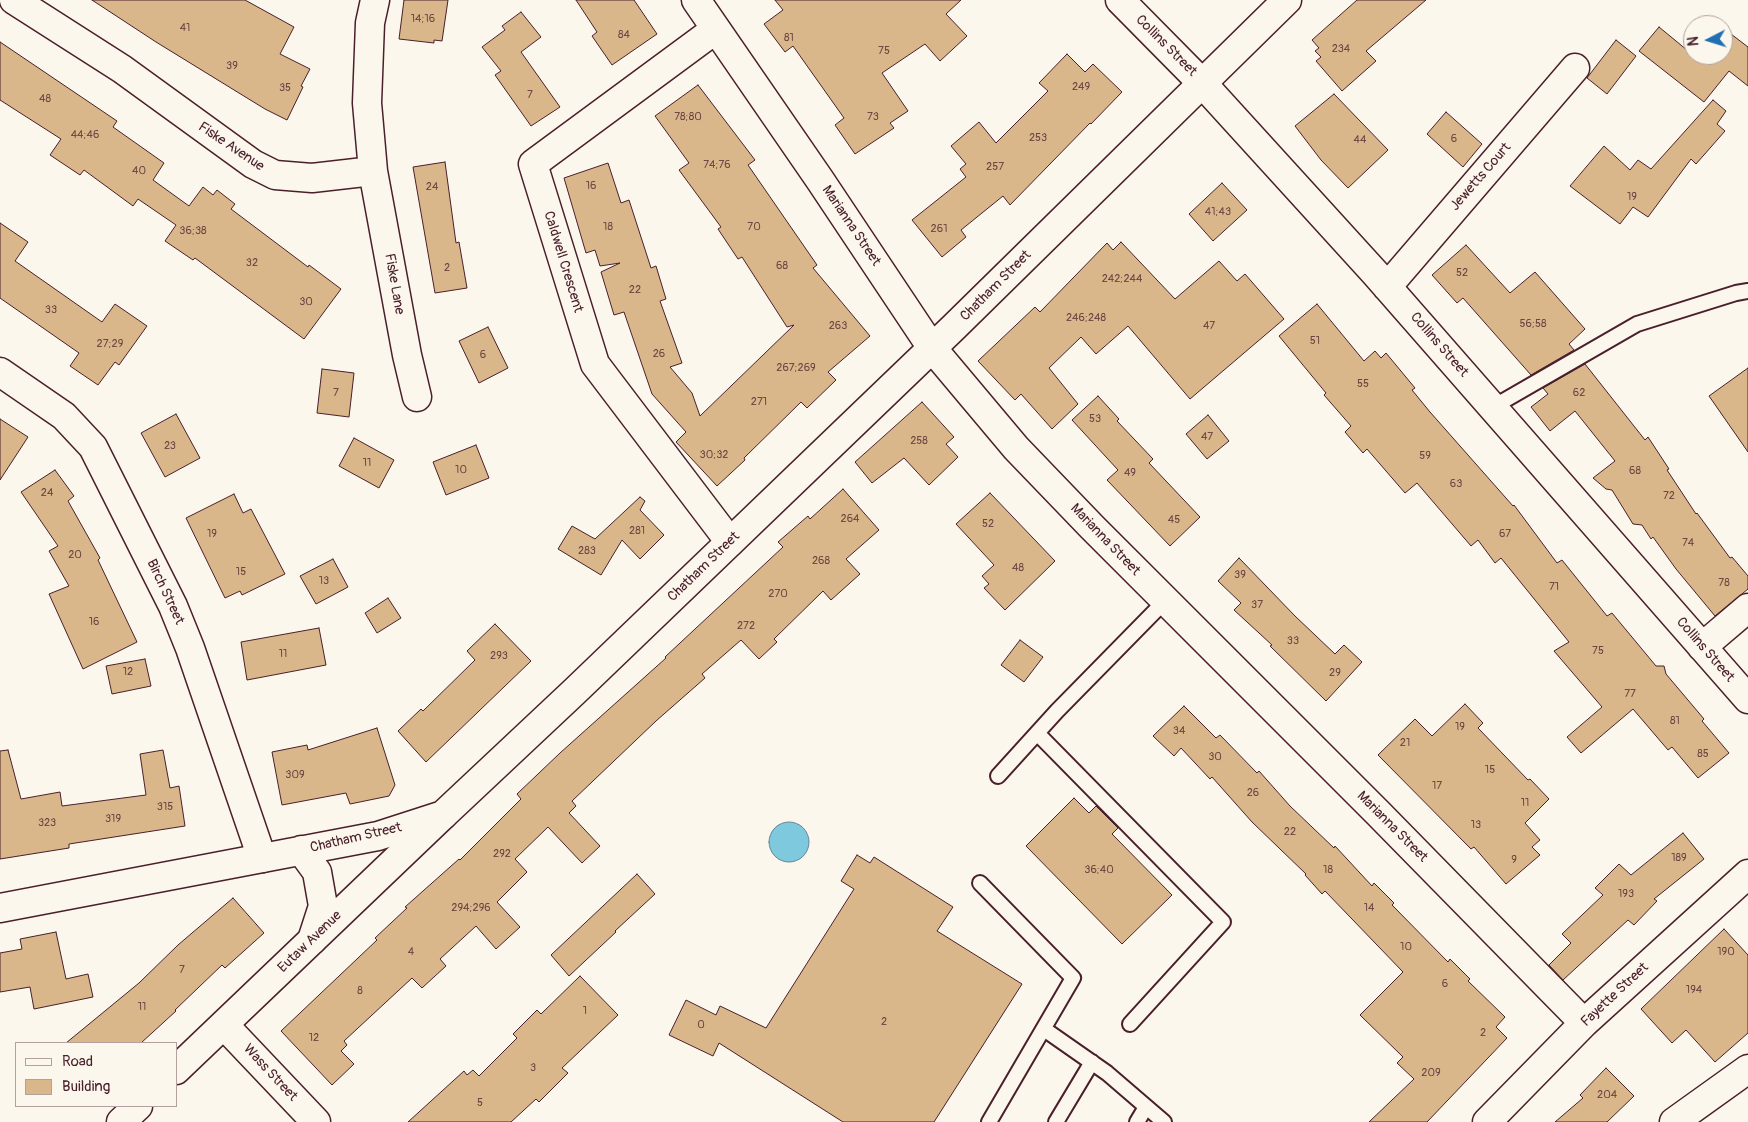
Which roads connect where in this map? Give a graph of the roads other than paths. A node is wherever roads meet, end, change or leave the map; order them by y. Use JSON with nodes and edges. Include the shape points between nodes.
{"nodes":[{"id":1,"x":14,"y":0,"type":"edge"},
{"id":2,"x":375,"y":0,"type":"edge"},
{"id":3,"x":696,"y":0,"type":"edge"},
{"id":4,"x":1120,"y":0,"type":"edge"},
{"id":5,"x":1287,"y":0,"type":"edge"},
{"id":6,"x":716,"y":29,"type":"junction"},
{"id":7,"x":1575,"y":68,"type":"dead end"},
{"id":8,"x":1202,"y":83,"type":"junction"},
{"id":9,"x":373,"y":171,"type":"junction"},
{"id":10,"x":1388,"y":287,"type":"junction"},
{"id":11,"x":1748,"y":291,"type":"edge"},
{"id":12,"x":932,"y":348,"type":"junction"},
{"id":13,"x":0,"y":372,"type":"edge"},
{"id":14,"x":417,"y":397,"type":"dead end"},
{"id":15,"x":1493,"y":407,"type":"junction"},
{"id":16,"x":730,"y":542,"type":"junction"},
{"id":17,"x":1166,"y":601,"type":"junction"},
{"id":18,"x":1748,"y":608,"type":"edge"},
{"id":19,"x":1702,"y":647,"type":"junction"},
{"id":20,"x":1748,"y":699,"type":"edge"},
{"id":21,"x":1037,"y":733,"type":"junction"},
{"id":22,"x":998,"y":776,"type":"dead end"},
{"id":23,"x":443,"y":815,"type":"junction"},
{"id":24,"x":302,"y":850,"type":"junction"},
{"id":25,"x":262,"y":858,"type":"junction"},
{"id":26,"x":1748,"y":874,"type":"edge"},
{"id":27,"x":980,"y":883,"type":"dead end"},
{"id":28,"x":0,"y":908,"type":"edge"},
{"id":29,"x":312,"y":940,"type":"junction"},
{"id":30,"x":1584,"y":1023,"type":"junction"},
{"id":31,"x":1130,"y":1024,"type":"dead end"},
{"id":32,"x":224,"y":1025,"type":"junction"},
{"id":33,"x":1044,"y":1029,"type":"junction"},
{"id":34,"x":1092,"y":1062,"type":"junction"},
{"id":35,"x":178,"y":1068,"type":"edge"},
{"id":36,"x":1748,"y":1069,"type":"edge"},
{"id":37,"x":137,"y":1107,"type":"edge"},
{"id":38,"x":1146,"y":1107,"type":"junction"},
{"id":39,"x":121,"y":1122,"type":"edge"},
{"id":40,"x":316,"y":1122,"type":"edge"},
{"id":41,"x":989,"y":1122,"type":"edge"},
{"id":42,"x":1056,"y":1122,"type":"edge"},
{"id":43,"x":1137,"y":1122,"type":"edge"},
{"id":44,"x":1164,"y":1122,"type":"edge"},
{"id":45,"x":1487,"y":1122,"type":"edge"},
{"id":46,"x":1674,"y":1122,"type":"edge"}],
"edges":[{"from":1,"to":9,"type":"street","name":"Fiske Avenue","via":[[122,69],[253,164],[275,175],[312,178]]},
{"from":2,"to":9,"type":"street","via":[[370,23],[368,103]]},
{"from":3,"to":6,"type":"street","name":"Marianna Street"},
{"from":4,"to":8,"type":"street","name":"Collins Street"},
{"from":5,"to":8,"type":"street","name":"Chatham Street"},
{"from":6,"to":12,"type":"street","name":"Marianna Street"},
{"from":6,"to":16,"type":"street","name":"Caldwell Crescent","via":[[533,164],[595,364]]},
{"from":7,"to":10,"type":"street","name":"Jewetts Court"},
{"from":8,"to":10,"type":"street","name":"Collins Street"},
{"from":8,"to":12,"type":"street","name":"Chatham Street"},
{"from":9,"to":14,"type":"street","name":"Fiske Lane"},
{"from":10,"to":15,"type":"street","name":"Collins Street"},
{"from":11,"to":15,"type":"lane","via":[[1637,324]]},
{"from":12,"to":16,"type":"street","name":"Chatham Street"},
{"from":12,"to":17,"type":"street","name":"Marianna Street","via":[[1016,448]]},
{"from":13,"to":25,"type":"street","name":"Birch Street","via":[[64,416],[93,447],[173,606]]},
{"from":15,"to":19,"type":"street","name":"Collins Street"},
{"from":16,"to":23,"type":"street","name":"Chatham Street"},
{"from":17,"to":21,"type":"lane"},
{"from":17,"to":30,"type":"street","name":"Marianna Street"},
{"from":18,"to":19,"type":"street"},
{"from":19,"to":20,"type":"street","name":"Collins Street"},
{"from":21,"to":22,"type":"lane"},
{"from":21,"to":31,"type":"lane","via":[[1223,922]]},
{"from":23,"to":24,"type":"street","name":"Chatham Street","via":[[378,836]]},
{"from":23,"to":29,"type":"street","name":"Eutaw Avenue"},
{"from":24,"to":25,"type":"street","name":"Chatham Street"},
{"from":24,"to":29,"type":"street","via":[[317,872],[323,906]]},
{"from":25,"to":28,"type":"street","name":"Chatham Street"},
{"from":26,"to":30,"type":"street","name":"Fayette Street"},
{"from":27,"to":33,"type":"lane","via":[[1073,978]]},
{"from":29,"to":32,"type":"street","name":"Eutaw Avenue"},
{"from":30,"to":45,"type":"street","name":"Fayette Street"},
{"from":32,"to":35,"type":"street","name":"Eutaw Avenue"},
{"from":32,"to":40,"type":"street","name":"Wass Street"},
{"from":33,"to":34,"type":"lane"},
{"from":33,"to":41,"type":"lane"},
{"from":34,"to":38,"type":"lane"},
{"from":34,"to":42,"type":"lane"},
{"from":36,"to":46,"type":"street"},
{"from":37,"to":39,"type":"street"},
{"from":38,"to":43,"type":"lane"},
{"from":38,"to":44,"type":"lane"}]}
